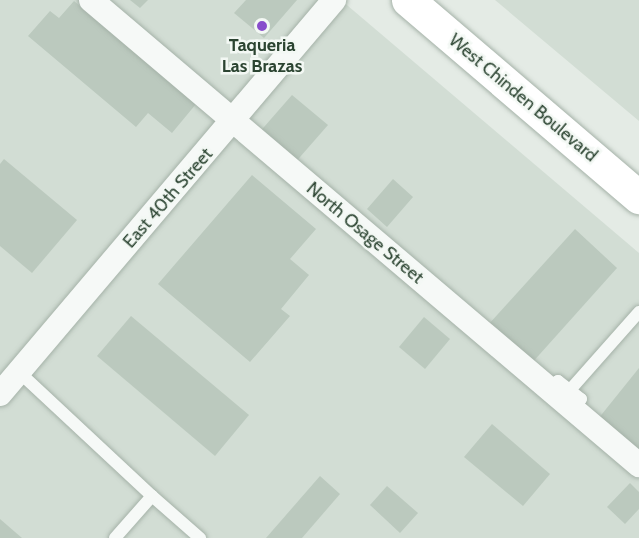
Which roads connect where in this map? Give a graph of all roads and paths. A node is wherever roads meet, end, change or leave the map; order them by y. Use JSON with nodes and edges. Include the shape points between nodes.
{"nodes":[{"id":1,"x":91,"y":0,"type":"edge"},
{"id":2,"x":334,"y":0,"type":"edge"},
{"id":3,"x":408,"y":0,"type":"edge"},
{"id":4,"x":234,"y":121,"type":"junction"},
{"id":5,"x":639,"y":197,"type":"edge"},
{"id":6,"x":639,"y":312,"type":"edge"},
{"id":7,"x":19,"y":372,"type":"junction"},
{"id":8,"x":0,"y":394,"type":"edge"},
{"id":9,"x":564,"y":396,"type":"junction"},
{"id":10,"x":639,"y":465,"type":"edge"},
{"id":11,"x":152,"y":496,"type":"junction"},
{"id":12,"x":115,"y":538,"type":"edge"},
{"id":13,"x":200,"y":538,"type":"edge"}],
"edges":[{"from":1,"to":4,"type":"street","name":"North Osage Street"},
{"from":2,"to":4,"type":"street","name":"East 40th Street"},
{"from":3,"to":5,"type":"main road","name":"West Chinden Boulevard"},
{"from":4,"to":7,"type":"street","name":"East 40th Street"},
{"from":4,"to":9,"type":"street","name":"North Osage Street"},
{"from":6,"to":9,"type":"lane"},
{"from":7,"to":8,"type":"street","name":"East 40th Street"},
{"from":7,"to":11,"type":"lane"},
{"from":9,"to":10,"type":"street","name":"North Osage Street"},
{"from":11,"to":12,"type":"lane"},
{"from":11,"to":13,"type":"lane"}]}
